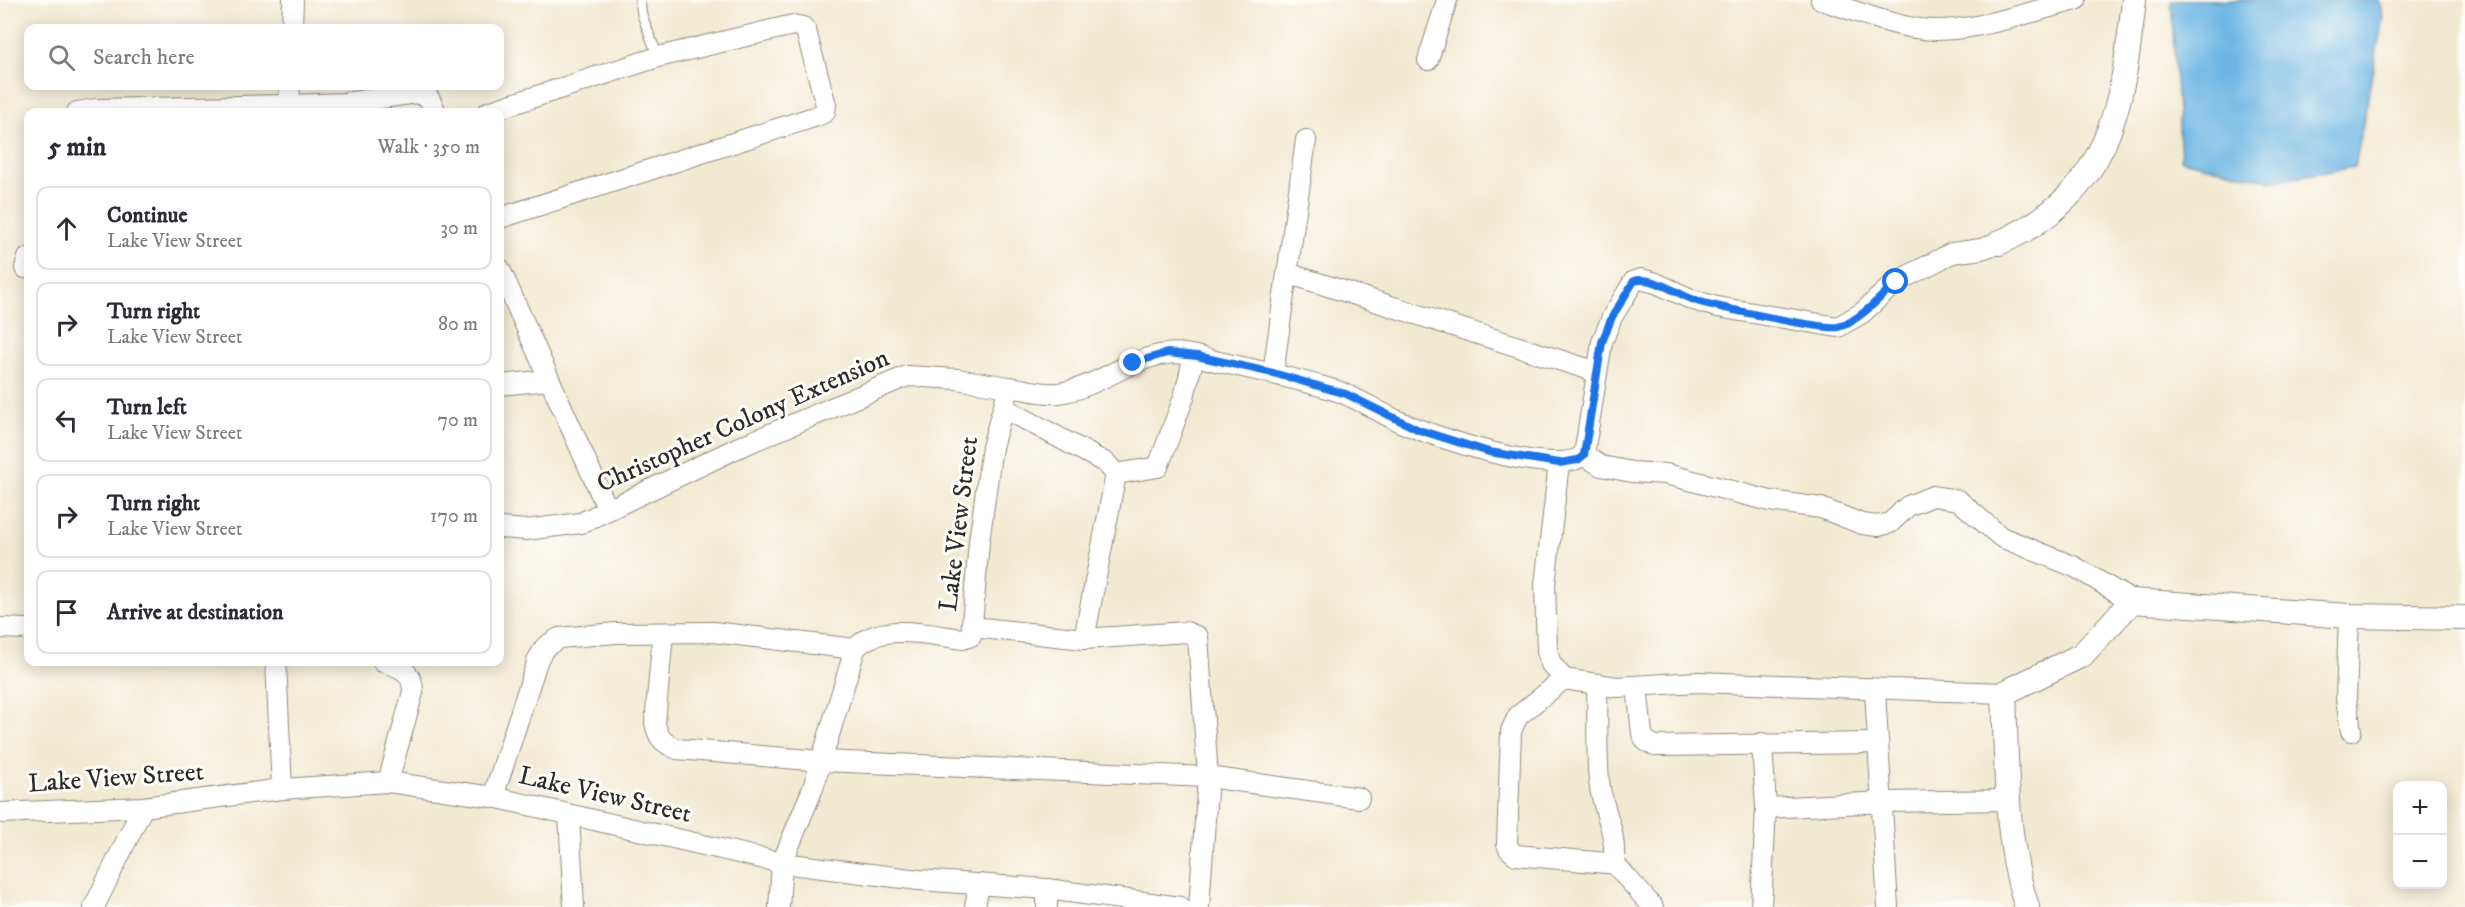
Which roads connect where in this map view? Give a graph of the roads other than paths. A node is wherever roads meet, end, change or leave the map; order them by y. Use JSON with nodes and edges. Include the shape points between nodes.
{"nodes":[{"id":1,"x":293,"y":0,"type":"edge"},
{"id":2,"x":640,"y":0,"type":"edge"},
{"id":3,"x":1447,"y":0,"type":"edge"},
{"id":4,"x":1821,"y":0,"type":"edge"},
{"id":5,"x":2076,"y":0,"type":"edge"},
{"id":6,"x":2134,"y":0,"type":"edge"},
{"id":7,"x":292,"y":24,"type":"edge"},
{"id":8,"x":658,"y":57,"type":"junction"},
{"id":9,"x":1428,"y":60,"type":"dead end"},
{"id":10,"x":290,"y":95,"type":"edge"},
{"id":11,"x":259,"y":108,"type":"edge"},
{"id":12,"x":434,"y":108,"type":"edge"},
{"id":13,"x":500,"y":108,"type":"edge"},
{"id":14,"x":1306,"y":140,"type":"dead end"},
{"id":15,"x":504,"y":217,"type":"edge"},
{"id":16,"x":1999,"y":243,"type":"joint"},
{"id":17,"x":1287,"y":273,"type":"junction"},
{"id":18,"x":504,"y":278,"type":"edge"},
{"id":19,"x":1194,"y":356,"type":"junction"},
{"id":20,"x":1597,"y":372,"type":"junction"},
{"id":21,"x":1273,"y":373,"type":"junction"},
{"id":22,"x":549,"y":380,"type":"junction"},
{"id":23,"x":504,"y":385,"type":"edge"},
{"id":24,"x":1009,"y":387,"type":"junction"},
{"id":25,"x":1004,"y":408,"type":"junction"},
{"id":26,"x":1584,"y":455,"type":"junction"},
{"id":27,"x":1559,"y":463,"type":"junction"},
{"id":28,"x":1116,"y":474,"type":"junction"},
{"id":29,"x":608,"y":510,"type":"junction"},
{"id":30,"x":504,"y":528,"type":"edge"},
{"id":31,"x":2132,"y":601,"type":"junction"},
{"id":32,"x":2349,"y":616,"type":"junction"},
{"id":33,"x":2465,"y":618,"type":"edge"},
{"id":34,"x":973,"y":627,"type":"junction"},
{"id":35,"x":0,"y":628,"type":"edge"},
{"id":36,"x":24,"y":629,"type":"edge"},
{"id":37,"x":663,"y":633,"type":"junction"},
{"id":38,"x":1084,"y":639,"type":"junction"},
{"id":39,"x":855,"y":649,"type":"junction"},
{"id":40,"x":276,"y":666,"type":"edge"},
{"id":41,"x":396,"y":666,"type":"edge"},
{"id":42,"x":1564,"y":679,"type":"junction"},
{"id":43,"x":1597,"y":686,"type":"junction"},
{"id":44,"x":1637,"y":686,"type":"junction"},
{"id":45,"x":1875,"y":691,"type":"junction"},
{"id":46,"x":2004,"y":693,"type":"junction"},
{"id":47,"x":2351,"y":731,"type":"dead end"},
{"id":48,"x":1762,"y":743,"type":"junction"},
{"id":49,"x":1877,"y":743,"type":"junction"},
{"id":50,"x":822,"y":761,"type":"junction"},
{"id":51,"x":1208,"y":777,"type":"junction"},
{"id":52,"x":388,"y":782,"type":"junction"},
{"id":53,"x":282,"y":789,"type":"junction"},
{"id":54,"x":493,"y":797,"type":"junction"},
{"id":55,"x":1359,"y":798,"type":"dead end"},
{"id":56,"x":2008,"y":800,"type":"junction"},
{"id":57,"x":1884,"y":802,"type":"junction"},
{"id":58,"x":143,"y":807,"type":"junction"},
{"id":59,"x":1766,"y":808,"type":"junction"},
{"id":60,"x":0,"y":813,"type":"edge"},
{"id":61,"x":569,"y":815,"type":"junction"},
{"id":62,"x":1612,"y":861,"type":"junction"},
{"id":63,"x":782,"y":863,"type":"junction"},
{"id":64,"x":979,"y":884,"type":"junction"},
{"id":65,"x":1047,"y":898,"type":"edge"},
{"id":66,"x":93,"y":907,"type":"edge"},
{"id":67,"x":574,"y":907,"type":"edge"},
{"id":68,"x":779,"y":907,"type":"edge"},
{"id":69,"x":975,"y":907,"type":"edge"},
{"id":70,"x":1180,"y":907,"type":"edge"},
{"id":71,"x":1199,"y":907,"type":"edge"},
{"id":72,"x":1653,"y":907,"type":"edge"},
{"id":73,"x":1761,"y":907,"type":"edge"},
{"id":74,"x":1888,"y":907,"type":"edge"},
{"id":75,"x":2026,"y":907,"type":"edge"}],
"edges":[{"from":1,"to":7,"type":"street"},
{"from":2,"to":8,"type":"lane"},
{"from":3,"to":9,"type":"street"},
{"from":4,"to":5,"type":"street","via":[[1914,28],[1941,30]]},
{"from":6,"to":16,"type":"street","via":[[2121,98],[2092,171],[2047,218]]},
{"from":8,"to":13,"type":"street"},
{"from":8,"to":15,"type":"street","via":[[800,26],[806,31],[826,110],[818,116]]},
{"from":10,"to":11,"type":"street"},
{"from":10,"to":12,"type":"street","via":[[345,103],[417,93],[429,98]]},
{"from":14,"to":17,"type":"street"},
{"from":16,"to":20,"type":"street","via":[[1952,253],[1896,282],[1862,313],[1838,327],[1717,307],[1656,283],[1634,281],[1612,317],[1602,342]]},
{"from":17,"to":20,"type":"street"},
{"from":17,"to":21,"type":"street"},
{"from":18,"to":22,"type":"street"},
{"from":19,"to":21,"type":"street"},
{"from":19,"to":24,"type":"street","via":[[1167,353],[1058,393]]},
{"from":19,"to":28,"type":"street","via":[[1184,397],[1158,467]]},
{"from":20,"to":26,"type":"street"},
{"from":21,"to":27,"type":"street","via":[[1346,394],[1419,430],[1489,452]]},
{"from":22,"to":23,"type":"street"},
{"from":22,"to":29,"type":"street"},
{"from":24,"to":25,"type":"street","name":"Lake View Street"},
{"from":24,"to":29,"type":"street","name":"Christopher Colony Extension","via":[[907,376],[737,448]]},
{"from":25,"to":28,"type":"street","via":[[1106,462]]},
{"from":25,"to":34,"type":"street","name":"Lake View Street","via":[[992,447]]},
{"from":26,"to":27,"type":"street"},
{"from":26,"to":31,"type":"street","via":[[1601,465],[1666,474],[1770,501],[1821,508],[1878,526],[1890,523],[1908,506],[1934,496],[1958,500],[2001,537],[2075,567]]},
{"from":27,"to":42,"type":"street","via":[[1545,585],[1547,651],[1551,664]]},
{"from":28,"to":38,"type":"street"},
{"from":29,"to":30,"type":"street","name":"Christopher Colony Extension","via":[[568,526]]},
{"from":31,"to":32,"type":"street"},
{"from":31,"to":46,"type":"street","via":[[2082,655]]},
{"from":32,"to":33,"type":"street"},
{"from":32,"to":47,"type":"street","via":[[2346,699]]},
{"from":34,"to":38,"type":"street"},
{"from":34,"to":39,"type":"street","name":"Lake View Street","via":[[968,639],[884,633],[866,637]]},
{"from":35,"to":36,"type":"street"},
{"from":37,"to":39,"type":"street","via":[[713,632]]},
{"from":37,"to":50,"type":"street","via":[[655,723],[657,735],[665,744],[677,749]]},
{"from":37,"to":54,"type":"street","via":[[565,637],[545,647]]},
{"from":38,"to":51,"type":"street","via":[[1186,632],[1198,637]]},
{"from":39,"to":50,"type":"street"},
{"from":40,"to":53,"type":"street"},
{"from":41,"to":52,"type":"street","via":[[413,681],[413,692]]},
{"from":42,"to":43,"type":"street"},
{"from":42,"to":62,"type":"street","via":[[1518,716],[1511,731],[1508,847],[1516,855]]},
{"from":43,"to":44,"type":"street"},
{"from":43,"to":62,"type":"street","via":[[1599,783],[1615,843]]},
{"from":44,"to":45,"type":"street","via":[[1697,682]]},
{"from":44,"to":48,"type":"street","via":[[1642,734],[1655,746]]},
{"from":45,"to":46,"type":"street"},
{"from":45,"to":49,"type":"street"},
{"from":46,"to":56,"type":"street"},
{"from":48,"to":49,"type":"street"},
{"from":48,"to":59,"type":"street"},
{"from":49,"to":57,"type":"street"},
{"from":50,"to":51,"type":"street"},
{"from":50,"to":63,"type":"street"},
{"from":51,"to":55,"type":"street"},
{"from":51,"to":71,"type":"street"},
{"from":52,"to":53,"type":"street","name":"Lake View Street"},
{"from":52,"to":54,"type":"street","name":"Lake View Street"},
{"from":53,"to":58,"type":"street","name":"Lake View Street"},
{"from":54,"to":61,"type":"street","name":"Lake View Street"},
{"from":56,"to":57,"type":"street"},
{"from":56,"to":75,"type":"street","via":[[2018,881]]},
{"from":57,"to":59,"type":"street"},
{"from":57,"to":74,"type":"street"},
{"from":58,"to":60,"type":"street","name":"Lake View Street"},
{"from":58,"to":66,"type":"street"},
{"from":59,"to":73,"type":"street"},
{"from":61,"to":63,"type":"street","name":"Lake View Street"},
{"from":61,"to":67,"type":"street"},
{"from":62,"to":72,"type":"street"},
{"from":63,"to":64,"type":"street","name":"Lake View Street"},
{"from":63,"to":68,"type":"street"},
{"from":64,"to":65,"type":"street","name":"Lake View Street"},
{"from":64,"to":69,"type":"street"},
{"from":65,"to":70,"type":"street","name":"Lake View Street"}]}
